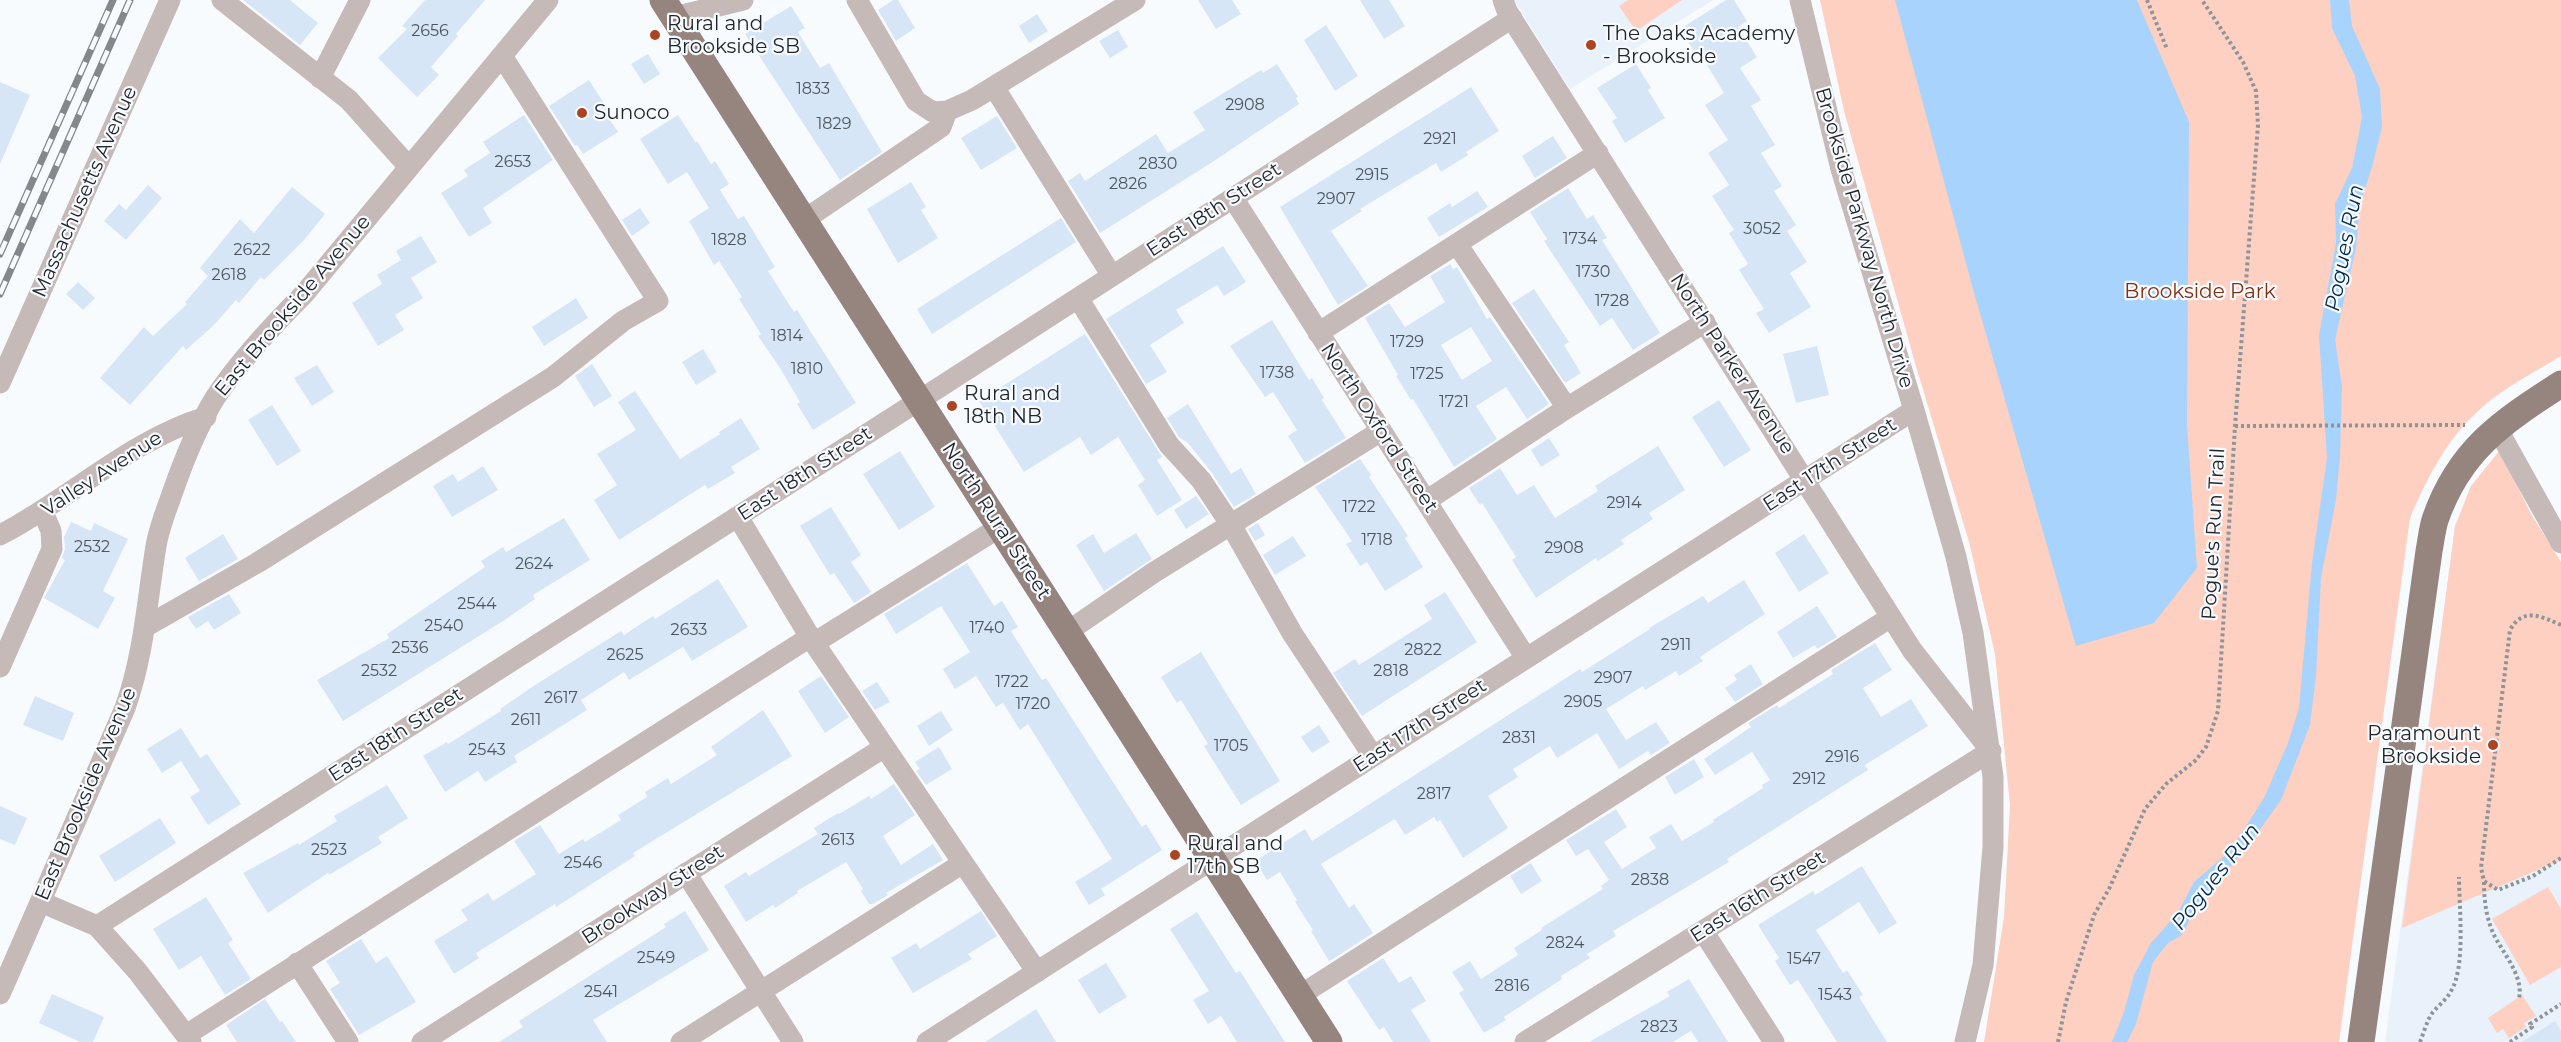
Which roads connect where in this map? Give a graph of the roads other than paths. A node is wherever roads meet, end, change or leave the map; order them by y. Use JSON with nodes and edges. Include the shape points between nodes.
{"nodes":[{"id":1,"x":170,"y":0,"type":"edge"},
{"id":2,"x":222,"y":0,"type":"edge"},
{"id":3,"x":360,"y":0,"type":"edge"},
{"id":4,"x":548,"y":0,"type":"edge"},
{"id":5,"x":743,"y":0,"type":"edge"},
{"id":6,"x":857,"y":0,"type":"edge"},
{"id":7,"x":1135,"y":0,"type":"edge"},
{"id":8,"x":1800,"y":0,"type":"edge"},
{"id":9,"x":668,"y":9,"type":"edge"},
{"id":10,"x":1507,"y":9,"type":"edge"},
{"id":11,"x":502,"y":56,"type":"junction"},
{"id":12,"x":320,"y":78,"type":"junction"},
{"id":13,"x":994,"y":87,"type":"junction"},
{"id":14,"x":947,"y":111,"type":"junction"},
{"id":15,"x":1598,"y":153,"type":"junction"},
{"id":16,"x":409,"y":167,"type":"junction"},
{"id":17,"x":1233,"y":198,"type":"junction"},
{"id":18,"x":804,"y":220,"type":"junction"},
{"id":19,"x":1457,"y":244,"type":"junction"},
{"id":20,"x":1112,"y":276,"type":"junction"},
{"id":21,"x":1078,"y":298,"type":"junction"},
{"id":22,"x":1705,"y":322,"type":"junction"},
{"id":23,"x":1318,"y":333,"type":"junction"},
{"id":24,"x":0,"y":384,"type":"edge"},
{"id":25,"x":2561,"y":384,"type":"edge"},
{"id":26,"x":919,"y":401,"type":"junction"},
{"id":27,"x":1567,"y":408,"type":"junction"},
{"id":28,"x":1914,"y":410,"type":"junction"},
{"id":29,"x":206,"y":417,"type":"junction"},
{"id":30,"x":2499,"y":426,"type":"junction"},
{"id":31,"x":1381,"y":431,"type":"junction"},
{"id":32,"x":1806,"y":480,"type":"junction"},
{"id":33,"x":1426,"y":501,"type":"junction"},
{"id":34,"x":43,"y":512,"type":"junction"},
{"id":35,"x":738,"y":517,"type":"junction"},
{"id":36,"x":1231,"y":525,"type":"junction"},
{"id":37,"x":1000,"y":527,"type":"junction"},
{"id":38,"x":0,"y":535,"type":"edge"},
{"id":39,"x":2561,"y":543,"type":"edge"},
{"id":40,"x":1891,"y":617,"type":"junction"},
{"id":41,"x":146,"y":627,"type":"junction"},
{"id":42,"x":1067,"y":632,"type":"junction"},
{"id":43,"x":812,"y":640,"type":"junction"},
{"id":44,"x":1526,"y":658,"type":"junction"},
{"id":45,"x":0,"y":667,"type":"edge"},
{"id":46,"x":883,"y":748,"type":"junction"},
{"id":47,"x":1991,"y":751,"type":"junction"},
{"id":48,"x":1373,"y":756,"type":"junction"},
{"id":49,"x":1212,"y":859,"type":"junction"},
{"id":50,"x":963,"y":863,"type":"junction"},
{"id":51,"x":686,"y":873,"type":"junction"},
{"id":52,"x":41,"y":902,"type":"junction"},
{"id":53,"x":97,"y":926,"type":"junction"},
{"id":54,"x":1703,"y":931,"type":"junction"},
{"id":55,"x":297,"y":963,"type":"junction"},
{"id":56,"x":1037,"y":972,"type":"junction"},
{"id":57,"x":761,"y":991,"type":"junction"},
{"id":58,"x":0,"y":994,"type":"edge"},
{"id":59,"x":1299,"y":996,"type":"junction"},
{"id":60,"x":1548,"y":1036,"type":"edge"},
{"id":61,"x":189,"y":1038,"type":"edge"},
{"id":62,"x":348,"y":1042,"type":"edge"},
{"id":63,"x":422,"y":1042,"type":"edge"},
{"id":64,"x":681,"y":1042,"type":"edge"},
{"id":65,"x":793,"y":1042,"type":"edge"},
{"id":66,"x":927,"y":1042,"type":"edge"},
{"id":67,"x":1329,"y":1042,"type":"edge"},
{"id":68,"x":1525,"y":1042,"type":"edge"},
{"id":69,"x":1774,"y":1042,"type":"edge"},
{"id":70,"x":1965,"y":1042,"type":"edge"},
{"id":71,"x":2361,"y":1042,"type":"edge"}],
"edges":[{"from":1,"to":24,"type":"street","name":"Massachusetts Avenue"},
{"from":2,"to":12,"type":"street"},
{"from":3,"to":12,"type":"street"},
{"from":4,"to":11,"type":"street","name":"East Brookside Avenue"},
{"from":5,"to":9,"type":"street"},
{"from":6,"to":14,"type":"street","via":[[916,101],[928,111]]},
{"from":7,"to":13,"type":"street"},
{"from":8,"to":28,"type":"street","name":"Brookside Parkway North Drive","via":[[1840,169]]},
{"from":9,"to":18,"type":"main road","name":"North Rural Street"},
{"from":10,"to":15,"type":"street","name":"North Parker Avenue"},
{"from":10,"to":17,"type":"street","name":"East 18th Street"},
{"from":11,"to":16,"type":"street","name":"East Brookside Avenue"},
{"from":11,"to":41,"type":"street","via":[[658,301],[623,321],[553,377],[256,563]]},
{"from":12,"to":16,"type":"street","via":[[350,100]]},
{"from":13,"to":14,"type":"street"},
{"from":13,"to":20,"type":"street"},
{"from":14,"to":18,"type":"street","via":[[941,127]]},
{"from":15,"to":19,"type":"street"},
{"from":15,"to":22,"type":"street","name":"North Parker Avenue"},
{"from":16,"to":29,"type":"street","name":"East Brookside Avenue","via":[[246,357]]},
{"from":17,"to":20,"type":"street","name":"East 18th Street"},
{"from":17,"to":23,"type":"street","name":"North Oxford Street"},
{"from":18,"to":26,"type":"main road","name":"North Rural Street"},
{"from":19,"to":23,"type":"street"},
{"from":19,"to":27,"type":"street"},
{"from":20,"to":21,"type":"street","name":"East 18th Street"},
{"from":21,"to":26,"type":"street","name":"East 18th Street"},
{"from":21,"to":36,"type":"street","via":[[1169,445],[1202,480]]},
{"from":22,"to":27,"type":"street"},
{"from":22,"to":32,"type":"street","name":"North Parker Avenue"},
{"from":23,"to":31,"type":"street","name":"North Oxford Street"},
{"from":25,"to":30,"type":"main road"},
{"from":26,"to":35,"type":"street","name":"East 18th Street"},
{"from":26,"to":37,"type":"main road","name":"North Rural Street"},
{"from":27,"to":33,"type":"street"},
{"from":28,"to":32,"type":"street","name":"East 17th Street"},
{"from":28,"to":47,"type":"street","name":"Brookside Parkway North Drive","via":[[1956,557],[1973,633]]},
{"from":29,"to":34,"type":"street","name":"Valley Avenue","via":[[123,457]]},
{"from":29,"to":41,"type":"street","name":"East Brookside Avenue","via":[[180,470],[165,514],[156,546]]},
{"from":30,"to":39,"type":"street"},
{"from":30,"to":71,"type":"main road","via":[[2462,468],[2435,521],[2428,551]]},
{"from":31,"to":33,"type":"street","name":"North Oxford Street"},
{"from":31,"to":36,"type":"street"},
{"from":32,"to":40,"type":"street","name":"North Parker Avenue"},
{"from":32,"to":44,"type":"street","name":"East 17th Street"},
{"from":33,"to":44,"type":"street","name":"North Oxford Street"},
{"from":34,"to":38,"type":"street","name":"Valley Avenue"},
{"from":34,"to":45,"type":"street","via":[[51,531],[52,549]]},
{"from":35,"to":43,"type":"street"},
{"from":35,"to":53,"type":"street","name":"East 18th Street"},
{"from":36,"to":42,"type":"street"},
{"from":36,"to":48,"type":"street","via":[[1292,633]]},
{"from":37,"to":42,"type":"main road","name":"North Rural Street"},
{"from":37,"to":43,"type":"street"},
{"from":40,"to":47,"type":"street","name":"North Parker Avenue"},
{"from":40,"to":59,"type":"street"},
{"from":41,"to":52,"type":"street","name":"East Brookside Avenue","via":[[125,708]]},
{"from":42,"to":49,"type":"main road","name":"North Rural Street"},
{"from":43,"to":46,"type":"street"},
{"from":43,"to":55,"type":"street"},
{"from":44,"to":48,"type":"street","name":"East 17th Street"},
{"from":46,"to":50,"type":"street"},
{"from":46,"to":51,"type":"street","name":"Brookway Street"},
{"from":47,"to":54,"type":"street","name":"East 16th Street"},
{"from":47,"to":70,"type":"street","name":"Brookside Parkway North Drive","via":[[1990,900],[1983,965]]},
{"from":48,"to":49,"type":"street","name":"East 17th Street"},
{"from":49,"to":56,"type":"street","name":"East 17th Street"},
{"from":49,"to":59,"type":"main road","name":"North Rural Street"},
{"from":50,"to":56,"type":"street"},
{"from":50,"to":57,"type":"street"},
{"from":51,"to":57,"type":"street"},
{"from":51,"to":63,"type":"street","name":"Brookway Street"},
{"from":52,"to":53,"type":"street"},
{"from":52,"to":58,"type":"street","name":"East Brookside Avenue"},
{"from":53,"to":61,"type":"street"},
{"from":54,"to":60,"type":"street","name":"East 16th Street"},
{"from":54,"to":69,"type":"street"},
{"from":55,"to":61,"type":"street"},
{"from":55,"to":62,"type":"street"},
{"from":56,"to":66,"type":"street","name":"East 17th Street"},
{"from":57,"to":64,"type":"street"},
{"from":57,"to":65,"type":"street"},
{"from":59,"to":67,"type":"main road","name":"North Rural Street"},
{"from":60,"to":68,"type":"street","name":"East 16th Street"}]}
